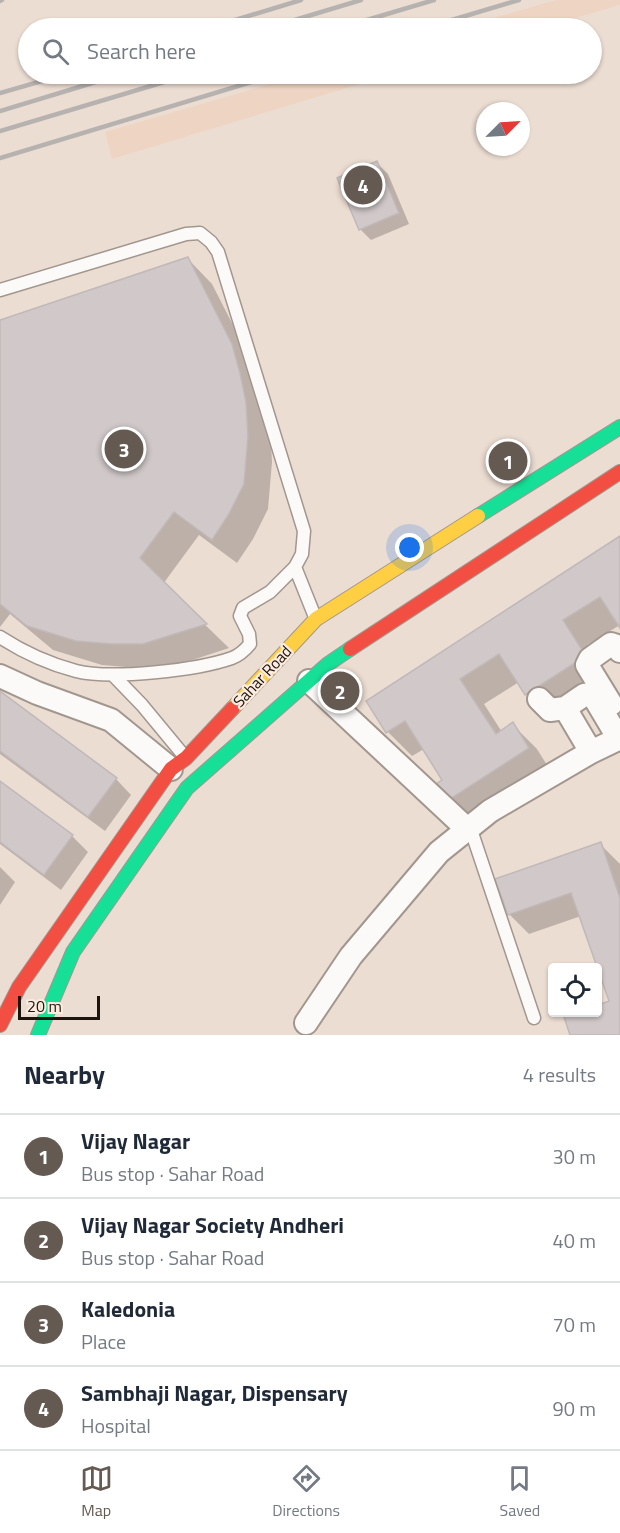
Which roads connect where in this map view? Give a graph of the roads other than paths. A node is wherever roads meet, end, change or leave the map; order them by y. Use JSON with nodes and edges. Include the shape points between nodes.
{"nodes":[{"id":1,"x":0,"y":290,"type":"edge"},
{"id":2,"x":620,"y":427,"type":"edge"},
{"id":3,"x":620,"y":472,"type":"edge"},
{"id":4,"x":295,"y":567,"type":"junction"},
{"id":5,"x":316,"y":619,"type":"junction"},
{"id":6,"x":0,"y":637,"type":"edge"},
{"id":7,"x":620,"y":651,"type":"edge"},
{"id":8,"x":113,"y":675,"type":"junction"},
{"id":9,"x":0,"y":676,"type":"edge"},
{"id":10,"x":309,"y":681,"type":"junction"},
{"id":11,"x":540,"y":699,"type":"dead end"},
{"id":12,"x":565,"y":708,"type":"junction"},
{"id":13,"x":620,"y":732,"type":"edge"},
{"id":14,"x":591,"y":752,"type":"junction"},
{"id":15,"x":179,"y":763,"type":"junction"},
{"id":16,"x":466,"y":828,"type":"junction"},
{"id":17,"x":10,"y":984,"type":"edge"},
{"id":18,"x":51,"y":1001,"type":"junction"},
{"id":19,"x":534,"y":1018,"type":"dead end"},
{"id":20,"x":306,"y":1023,"type":"dead end"},
{"id":21,"x":0,"y":1025,"type":"edge"},
{"id":22,"x":38,"y":1035,"type":"edge"}],
"edges":[{"from":1,"to":4,"type":"lane","via":[[186,234],[200,233],[211,242],[218,252],[304,531],[302,554]]},
{"from":2,"to":5,"type":"main road","name":"Sahar Road"},
{"from":3,"to":10,"type":"main road","name":"Sahar Road","via":[[328,664]]},
{"from":4,"to":5,"type":"lane"},
{"from":4,"to":8,"type":"lane","via":[[270,592],[243,608],[240,616],[250,644],[245,651],[195,667]]},
{"from":5,"to":15,"type":"main road","name":"Sahar Road"},
{"from":6,"to":8,"type":"lane","via":[[78,671]]},
{"from":7,"to":13,"type":"street","via":[[611,644],[587,665]]},
{"from":8,"to":15,"type":"lane","via":[[142,705]]},
{"from":9,"to":15,"type":"street","via":[[111,720]]},
{"from":10,"to":16,"type":"street"},
{"from":10,"to":18,"type":"main road","name":"Sahar Road","via":[[187,788],[74,952]]},
{"from":11,"to":12,"type":"street","via":[[550,710]]},
{"from":12,"to":13,"type":"street","via":[[591,694]]},
{"from":12,"to":14,"type":"street"},
{"from":13,"to":14,"type":"street"},
{"from":14,"to":16,"type":"street"},
{"from":15,"to":17,"type":"main road","name":"Sahar Road"},
{"from":16,"to":19,"type":"lane"},
{"from":16,"to":20,"type":"street","via":[[439,852],[351,956]]},
{"from":17,"to":18,"type":"street"},
{"from":17,"to":21,"type":"main road","name":"Sahar Road"},
{"from":18,"to":22,"type":"main road","name":"Sahar Road"}]}
